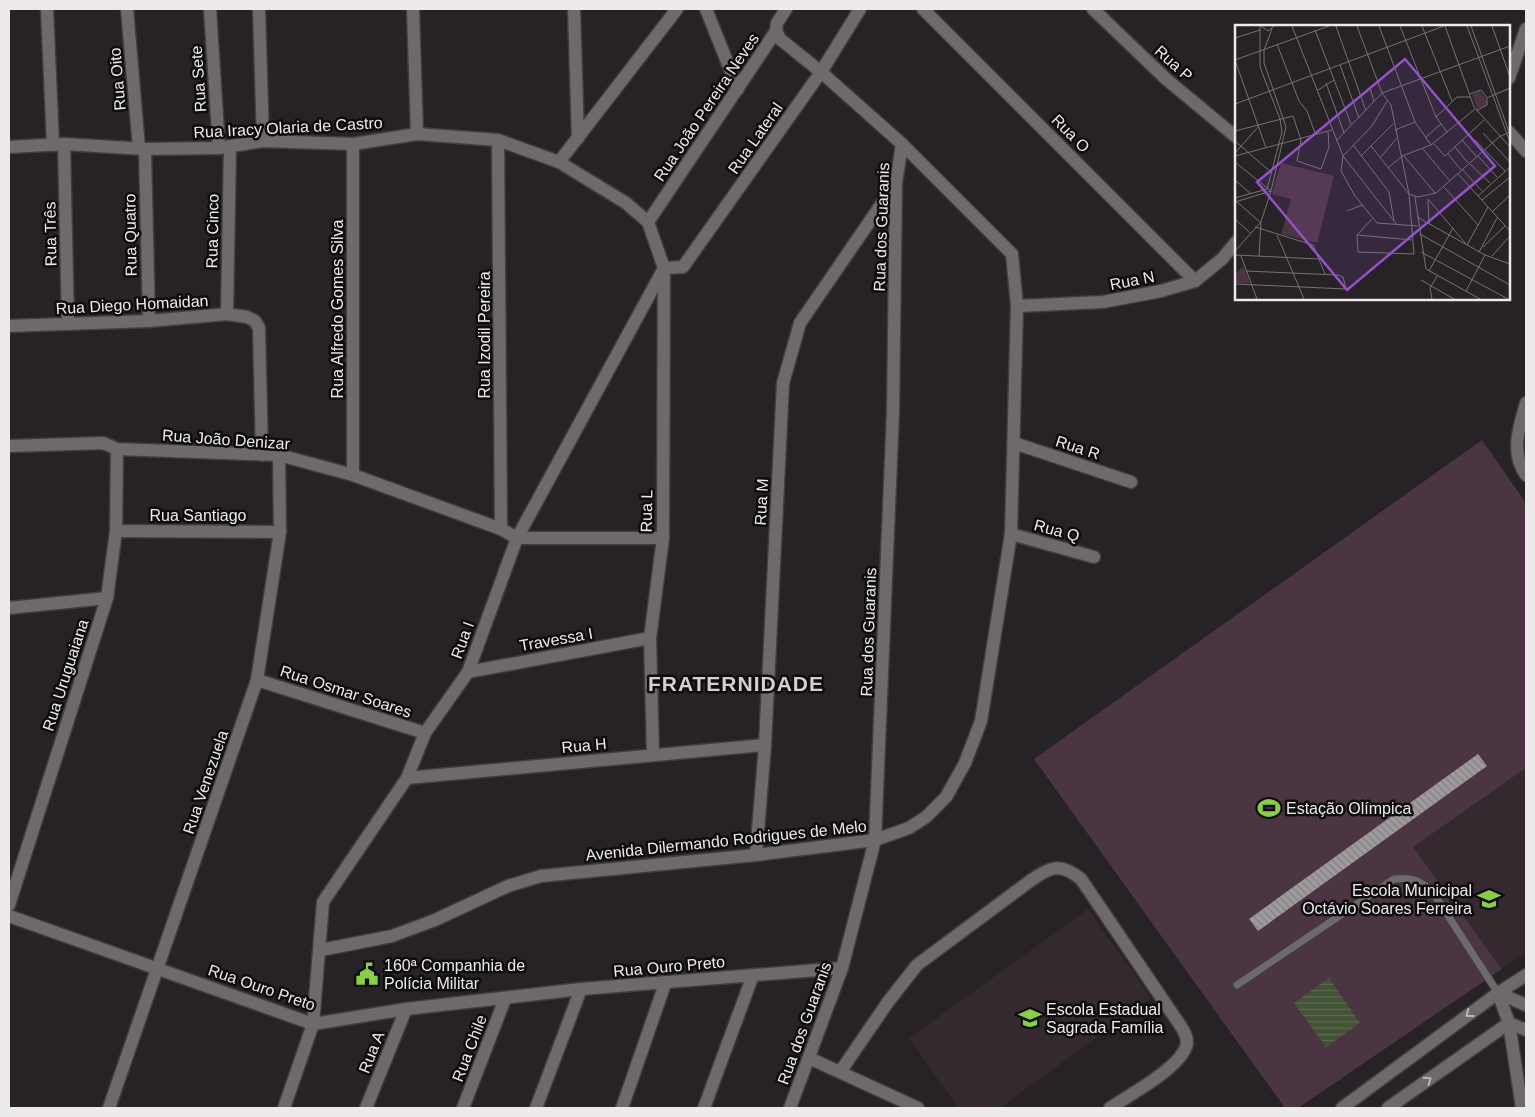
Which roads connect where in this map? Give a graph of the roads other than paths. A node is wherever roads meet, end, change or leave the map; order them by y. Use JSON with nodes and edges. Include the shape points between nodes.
{"nodes":[{"id":1,"x":47,"y":9,"type":"edge"},
{"id":2,"x":127,"y":9,"type":"edge"},
{"id":3,"x":210,"y":9,"type":"edge"},
{"id":4,"x":259,"y":9,"type":"edge"},
{"id":5,"x":413,"y":9,"type":"edge"},
{"id":6,"x":574,"y":9,"type":"edge"},
{"id":7,"x":677,"y":9,"type":"edge"},
{"id":8,"x":706,"y":9,"type":"edge"},
{"id":9,"x":786,"y":9,"type":"edge"},
{"id":10,"x":860,"y":9,"type":"edge"},
{"id":11,"x":923,"y":9,"type":"edge"},
{"id":12,"x":1093,"y":9,"type":"edge"},
{"id":13,"x":1526,"y":29,"type":"edge"},
{"id":14,"x":776,"y":31,"type":"junction"},
{"id":15,"x":821,"y":72,"type":"junction"},
{"id":16,"x":1511,"y":72,"type":"edge"},
{"id":17,"x":738,"y":89,"type":"junction"},
{"id":18,"x":1510,"y":133,"type":"edge"},
{"id":19,"x":417,"y":134,"type":"junction"},
{"id":20,"x":1235,"y":136,"type":"edge"},
{"id":21,"x":578,"y":138,"type":"junction"},
{"id":22,"x":498,"y":140,"type":"junction"},
{"id":23,"x":264,"y":141,"type":"junction"},
{"id":24,"x":59,"y":144,"type":"junction"},
{"id":25,"x":353,"y":144,"type":"junction"},
{"id":26,"x":902,"y":144,"type":"junction"},
{"id":27,"x":9,"y":146,"type":"edge"},
{"id":28,"x":142,"y":148,"type":"junction"},
{"id":29,"x":224,"y":148,"type":"junction"},
{"id":30,"x":1526,"y":151,"type":"edge"},
{"id":31,"x":560,"y":162,"type":"junction"},
{"id":32,"x":896,"y":183,"type":"junction"},
{"id":33,"x":648,"y":222,"type":"junction"},
{"id":34,"x":1235,"y":243,"type":"edge"},
{"id":35,"x":664,"y":268,"type":"junction"},
{"id":36,"x":1195,"y":281,"type":"junction"},
{"id":37,"x":1017,"y":306,"type":"junction"},
{"id":38,"x":228,"y":314,"type":"junction"},
{"id":39,"x":148,"y":321,"type":"junction"},
{"id":40,"x":68,"y":324,"type":"junction"},
{"id":41,"x":9,"y":326,"type":"edge"},
{"id":42,"x":1526,"y":403,"type":"edge"},
{"id":43,"x":1014,"y":443,"type":"junction"},
{"id":44,"x":9,"y":446,"type":"edge"},
{"id":45,"x":117,"y":449,"type":"junction"},
{"id":46,"x":262,"y":455,"type":"junction"},
{"id":47,"x":279,"y":455,"type":"junction"},
{"id":48,"x":353,"y":475,"type":"junction"},
{"id":49,"x":1526,"y":475,"type":"edge"},
{"id":50,"x":1131,"y":482,"type":"dead end"},
{"id":51,"x":501,"y":529,"type":"junction"},
{"id":52,"x":116,"y":531,"type":"junction"},
{"id":53,"x":280,"y":532,"type":"junction"},
{"id":54,"x":1011,"y":534,"type":"junction"},
{"id":55,"x":517,"y":538,"type":"junction"},
{"id":56,"x":663,"y":538,"type":"junction"},
{"id":57,"x":1094,"y":557,"type":"dead end"},
{"id":58,"x":107,"y":598,"type":"junction"},
{"id":59,"x":9,"y":608,"type":"edge"},
{"id":60,"x":650,"y":638,"type":"junction"},
{"id":61,"x":468,"y":672,"type":"junction"},
{"id":62,"x":257,"y":680,"type":"junction"},
{"id":63,"x":425,"y":733,"type":"junction"},
{"id":64,"x":765,"y":745,"type":"junction"},
{"id":65,"x":653,"y":754,"type":"junction"},
{"id":66,"x":407,"y":778,"type":"junction"},
{"id":67,"x":875,"y":840,"type":"junction"},
{"id":68,"x":756,"y":855,"type":"junction"},
{"id":69,"x":9,"y":905,"type":"edge"},
{"id":70,"x":9,"y":916,"type":"edge"},
{"id":71,"x":321,"y":950,"type":"junction"},
{"id":72,"x":159,"y":968,"type":"junction"},
{"id":73,"x":842,"y":968,"type":"junction"},
{"id":74,"x":753,"y":975,"type":"junction"},
{"id":75,"x":1526,"y":975,"type":"edge"},
{"id":76,"x":665,"y":984,"type":"junction"},
{"id":77,"x":1237,"y":985,"type":"dead end"},
{"id":78,"x":581,"y":989,"type":"junction"},
{"id":79,"x":1498,"y":993,"type":"junction"},
{"id":80,"x":504,"y":998,"type":"junction"},
{"id":81,"x":1526,"y":1005,"type":"edge"},
{"id":82,"x":406,"y":1009,"type":"junction"},
{"id":83,"x":1509,"y":1023,"type":"junction"},
{"id":84,"x":313,"y":1024,"type":"junction"},
{"id":85,"x":1526,"y":1030,"type":"edge"},
{"id":86,"x":809,"y":1058,"type":"junction"},
{"id":87,"x":840,"y":1072,"type":"junction"},
{"id":88,"x":1402,"y":1104,"type":"edge"},
{"id":89,"x":109,"y":1108,"type":"edge"},
{"id":90,"x":284,"y":1108,"type":"edge"},
{"id":91,"x":366,"y":1108,"type":"edge"},
{"id":92,"x":463,"y":1108,"type":"edge"},
{"id":93,"x":536,"y":1108,"type":"edge"},
{"id":94,"x":622,"y":1108,"type":"edge"},
{"id":95,"x":704,"y":1108,"type":"edge"},
{"id":96,"x":790,"y":1108,"type":"edge"},
{"id":97,"x":918,"y":1108,"type":"edge"},
{"id":98,"x":1110,"y":1108,"type":"edge"},
{"id":99,"x":1342,"y":1108,"type":"edge"},
{"id":100,"x":1388,"y":1108,"type":"edge"},
{"id":101,"x":1522,"y":1108,"type":"edge"}],
"edges":[{"from":1,"to":24,"type":"street","name":"Rua Três"},
{"from":2,"to":28,"type":"street","name":"Rua Oito"},
{"from":3,"to":29,"type":"street","name":"Rua Sete"},
{"from":4,"to":23,"type":"street"},
{"from":5,"to":19,"type":"street"},
{"from":6,"to":21,"type":"street"},
{"from":7,"to":21,"type":"street"},
{"from":8,"to":17,"type":"street"},
{"from":9,"to":14,"type":"street","name":"Rua João Pereira Neves"},
{"from":10,"to":15,"type":"street","name":"Rua Lateral"},
{"from":11,"to":36,"type":"street","name":"Rua O"},
{"from":12,"to":20,"type":"street","name":"Rua P","via":[[1166,80]]},
{"from":13,"to":16,"type":"street"},
{"from":14,"to":15,"type":"street","name":"Avenida Dilermando Rodrigues de Melo","via":[[780,39]]},
{"from":14,"to":17,"type":"street","name":"Rua João Pereira Neves"},
{"from":15,"to":26,"type":"street","name":"Avenida Dilermando Rodrigues de Melo"},
{"from":15,"to":35,"type":"street","name":"Rua Lateral","via":[[683,267]]},
{"from":17,"to":33,"type":"street","name":"Rua João Pereira Neves"},
{"from":18,"to":30,"type":"street"},
{"from":19,"to":22,"type":"street","name":"Rua Iracy Olaria de Castro"},
{"from":19,"to":25,"type":"street","name":"Rua Iracy Olaria de Castro"},
{"from":21,"to":31,"type":"street"},
{"from":22,"to":31,"type":"street","name":"Rua Iracy Olaria de Castro"},
{"from":22,"to":51,"type":"street","name":"Rua Izodil Pereira"},
{"from":23,"to":25,"type":"street","name":"Rua Iracy Olaria de Castro"},
{"from":23,"to":29,"type":"street","name":"Rua Iracy Olaria de Castro"},
{"from":24,"to":27,"type":"street","name":"Rua Iracy Olaria de Castro"},
{"from":24,"to":28,"type":"street","name":"Rua Iracy Olaria de Castro"},
{"from":24,"to":40,"type":"street","name":"Rua Três"},
{"from":25,"to":48,"type":"street","name":"Rua Alfredo Gomes Silva"},
{"from":26,"to":32,"type":"street","name":"Rua dos Guaranis"},
{"from":26,"to":37,"type":"street","name":"Avenida Dilermando Rodrigues de Melo","via":[[1012,254]]},
{"from":28,"to":29,"type":"street","name":"Rua Iracy Olaria de Castro"},
{"from":28,"to":39,"type":"street","name":"Rua Quatro"},
{"from":29,"to":38,"type":"street","name":"Rua Cinco"},
{"from":31,"to":33,"type":"street","name":"Rua Iracy Olaria de Castro","via":[[626,203]]},
{"from":32,"to":64,"type":"street","name":"Rua M","via":[[800,323],[783,383]]},
{"from":32,"to":67,"type":"street","name":"Rua dos Guaranis","via":[[893,412]]},
{"from":33,"to":35,"type":"street"},
{"from":34,"to":36,"type":"street","name":"Rua N","via":[[1222,259]]},
{"from":35,"to":55,"type":"street","name":"Rua I"},
{"from":35,"to":56,"type":"street","name":"Rua L"},
{"from":36,"to":37,"type":"street","name":"Rua N","via":[[1103,302]]},
{"from":37,"to":43,"type":"street","name":"Avenida Dilermando Rodrigues de Melo"},
{"from":38,"to":39,"type":"street","name":"Rua Diego Homaidan"},
{"from":38,"to":46,"type":"street","name":"Rua Diego Homaidan","via":[[247,317],[259,328]]},
{"from":39,"to":40,"type":"street","name":"Rua Diego Homaidan"},
{"from":40,"to":41,"type":"street","name":"Rua Diego Homaidan"},
{"from":42,"to":49,"type":"street","via":[[1516,451]]},
{"from":43,"to":50,"type":"street","name":"Rua R"},
{"from":43,"to":54,"type":"street","name":"Avenida Dilermando Rodrigues de Melo"},
{"from":44,"to":45,"type":"street","name":"Rua João Denizar","via":[[103,443]]},
{"from":45,"to":46,"type":"street","name":"Rua João Denizar"},
{"from":45,"to":52,"type":"street","name":"Rua Uruguaiana"},
{"from":46,"to":47,"type":"street","name":"Rua João Denizar"},
{"from":47,"to":48,"type":"street","name":"Rua João Denizar"},
{"from":47,"to":53,"type":"street","name":"Rua Venezuela"},
{"from":48,"to":51,"type":"street","name":"Rua João Denizar"},
{"from":51,"to":55,"type":"street","name":"Rua João Denizar"},
{"from":52,"to":53,"type":"street","name":"Rua Santiago"},
{"from":52,"to":58,"type":"street","name":"Rua Uruguaiana"},
{"from":53,"to":62,"type":"street","name":"Rua Venezuela"},
{"from":54,"to":57,"type":"street","name":"Rua Q"},
{"from":54,"to":67,"type":"street","name":"Avenida Dilermando Rodrigues de Melo","via":[[981,721],[965,763],[946,797],[926,817],[909,828]]},
{"from":55,"to":56,"type":"street"},
{"from":55,"to":61,"type":"street","name":"Rua I"},
{"from":56,"to":60,"type":"street","name":"Rua L"},
{"from":58,"to":59,"type":"street"},
{"from":58,"to":69,"type":"street","name":"Rua Uruguaiana"},
{"from":60,"to":61,"type":"street","name":"Travessa I"},
{"from":60,"to":65,"type":"street","name":"Rua L"},
{"from":61,"to":63,"type":"street","name":"Rua I"},
{"from":62,"to":63,"type":"street","name":"Rua Osmar Soares"},
{"from":62,"to":72,"type":"street","name":"Rua Venezuela"},
{"from":63,"to":66,"type":"street","name":"Rua I"},
{"from":64,"to":65,"type":"street","name":"Rua H"},
{"from":64,"to":68,"type":"street","name":"Rua M"},
{"from":65,"to":66,"type":"street","name":"Rua H"},
{"from":66,"to":71,"type":"street","name":"Rua I","via":[[323,902]]},
{"from":67,"to":68,"type":"street","name":"Avenida Dilermando Rodrigues de Melo"},
{"from":67,"to":73,"type":"street","name":"Rua dos Guaranis"},
{"from":68,"to":71,"type":"street","name":"Avenida Dilermando Rodrigues de Melo","via":[[541,876],[508,886],[392,936]]},
{"from":70,"to":72,"type":"street","name":"Rua Ouro Preto"},
{"from":71,"to":84,"type":"street","name":"Rua I"},
{"from":72,"to":84,"type":"street","name":"Rua Ouro Preto"},
{"from":72,"to":89,"type":"street","name":"Rua Venezuela"},
{"from":73,"to":74,"type":"street","name":"Rua Ouro Preto"},
{"from":73,"to":86,"type":"street","name":"Rua dos Guaranis"},
{"from":74,"to":76,"type":"street","name":"Rua Ouro Preto"},
{"from":74,"to":95,"type":"street"},
{"from":75,"to":79,"type":"street"},
{"from":76,"to":78,"type":"street","name":"Rua Ouro Preto"},
{"from":76,"to":94,"type":"street"},
{"from":77,"to":79,"type":"lane","via":[[1394,879],[1408,877],[1432,891]]},
{"from":78,"to":80,"type":"street","name":"Rua Ouro Preto"},
{"from":78,"to":93,"type":"street"},
{"from":79,"to":81,"type":"street"},
{"from":79,"to":83,"type":"street"},
{"from":79,"to":99,"type":"street","one_way":true},
{"from":80,"to":82,"type":"street","name":"Rua Ouro Preto"},
{"from":80,"to":92,"type":"street","name":"Rua Chile"},
{"from":82,"to":84,"type":"street","name":"Rua Ouro Preto"},
{"from":82,"to":91,"type":"street","name":"Rua A"},
{"from":83,"to":85,"type":"street"},
{"from":88,"to":83,"type":"street","one_way":true},
{"from":83,"to":101,"type":"street"},
{"from":84,"to":90,"type":"street","name":"Rua I"},
{"from":86,"to":87,"type":"street"},
{"from":86,"to":96,"type":"street","name":"Rua dos Guaranis"},
{"from":87,"to":97,"type":"street"},
{"from":87,"to":98,"type":"street","via":[[917,966],[1030,880],[1045,870],[1059,867],[1081,879],[1187,1038],[1186,1047],[1178,1059]]},
{"from":88,"to":100,"type":"street"}]}
